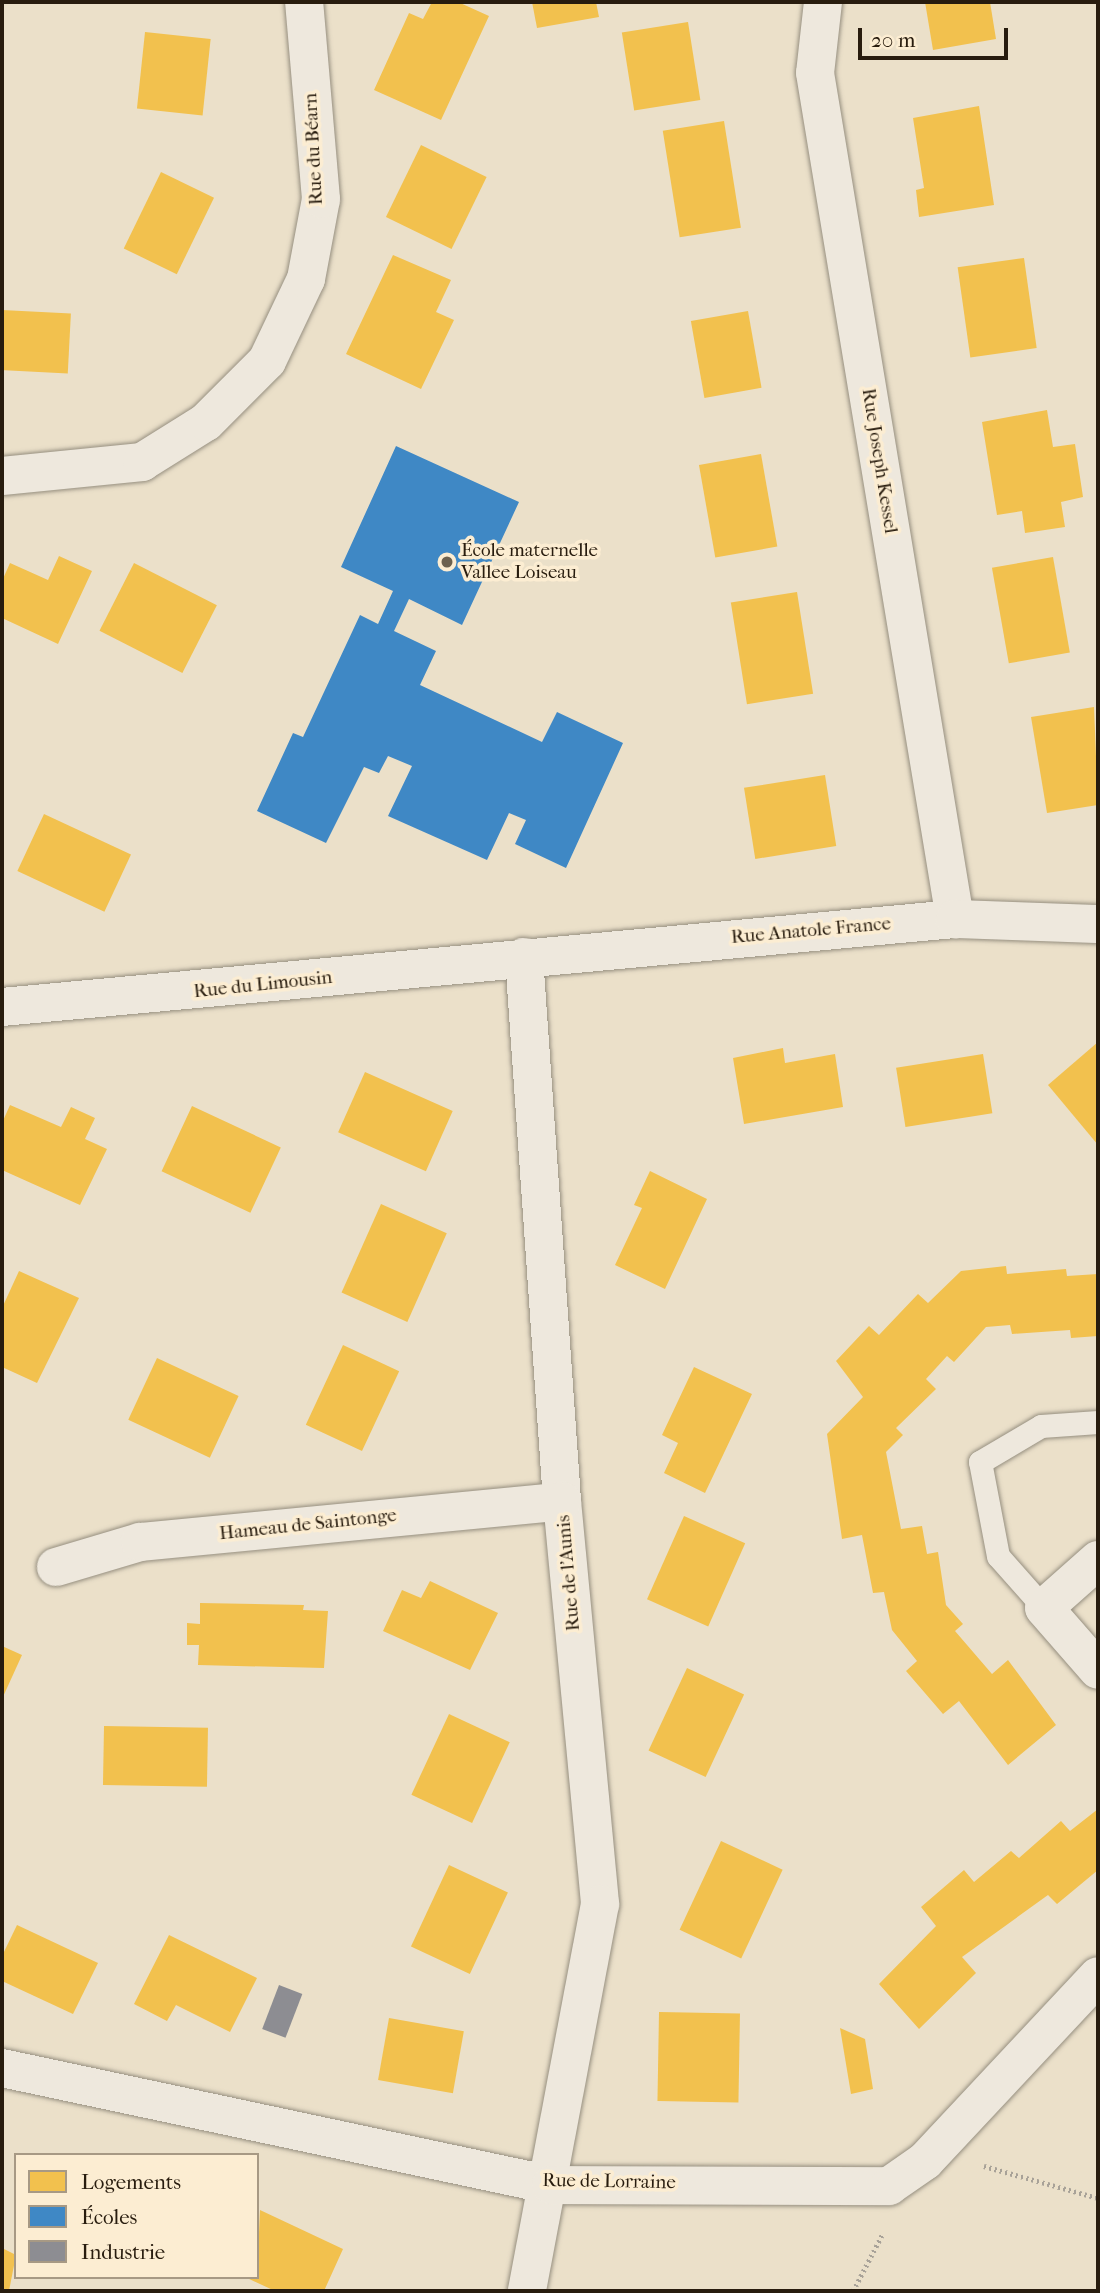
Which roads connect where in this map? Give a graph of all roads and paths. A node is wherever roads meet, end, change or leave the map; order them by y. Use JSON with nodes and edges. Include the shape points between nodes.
{"nodes":[{"id":1,"x":304,"y":2,"type":"edge"},
{"id":2,"x":823,"y":2,"type":"edge"},
{"id":3,"x":2,"y":476,"type":"edge"},
{"id":4,"x":955,"y":919,"type":"junction"},
{"id":5,"x":1098,"y":924,"type":"edge"},
{"id":6,"x":524,"y":957,"type":"junction"},
{"id":7,"x":2,"y":1007,"type":"edge"},
{"id":8,"x":1098,"y":1422,"type":"edge"},
{"id":9,"x":562,"y":1501,"type":"junction"},
{"id":10,"x":1098,"y":1560,"type":"edge"},
{"id":11,"x":57,"y":1567,"type":"dead end"},
{"id":12,"x":1044,"y":1608,"type":"junction"},
{"id":13,"x":1098,"y":1670,"type":"edge"},
{"id":14,"x":1098,"y":1976,"type":"edge"},
{"id":15,"x":2,"y":2068,"type":"edge"},
{"id":16,"x":980,"y":2165,"type":"dead end"},
{"id":17,"x":551,"y":2185,"type":"junction"},
{"id":18,"x":1098,"y":2198,"type":"edge"},
{"id":19,"x":891,"y":2218,"type":"dead end"},
{"id":20,"x":527,"y":2291,"type":"edge"},
{"id":21,"x":853,"y":2291,"type":"edge"}],
"edges":[{"from":1,"to":3,"type":"street","name":"Rue du Béarn","via":[[321,199],[306,279],[267,362],[206,422],[142,462]]},
{"from":2,"to":4,"type":"street","name":"Rue Joseph Kessel","via":[[816,74]]},
{"from":4,"to":5,"type":"street","name":"Rue Anatole France"},
{"from":4,"to":6,"type":"street","name":"Rue Anatole France"},
{"from":6,"to":7,"type":"street","name":"Rue du Limousin"},
{"from":6,"to":9,"type":"street","name":"Rue de l'Aunis"},
{"from":8,"to":12,"type":"lane","via":[[1041,1426],[980,1462],[998,1556]]},
{"from":9,"to":11,"type":"street","name":"Hameau de Saintonge","via":[[139,1542]]},
{"from":9,"to":17,"type":"street","name":"Rue de l'Aunis","via":[[600,1903]]},
{"from":10,"to":12,"type":"street"},
{"from":12,"to":13,"type":"street"},
{"from":14,"to":17,"type":"street","name":"Rue de Lorraine","via":[[925,2161],[889,2186]]},
{"from":15,"to":17,"type":"street","name":"Rue de Lorraine"},
{"from":16,"to":18,"type":"path"},
{"from":17,"to":20,"type":"street","name":"Rue de l'Aunis"},
{"from":19,"to":21,"type":"path"}]}
